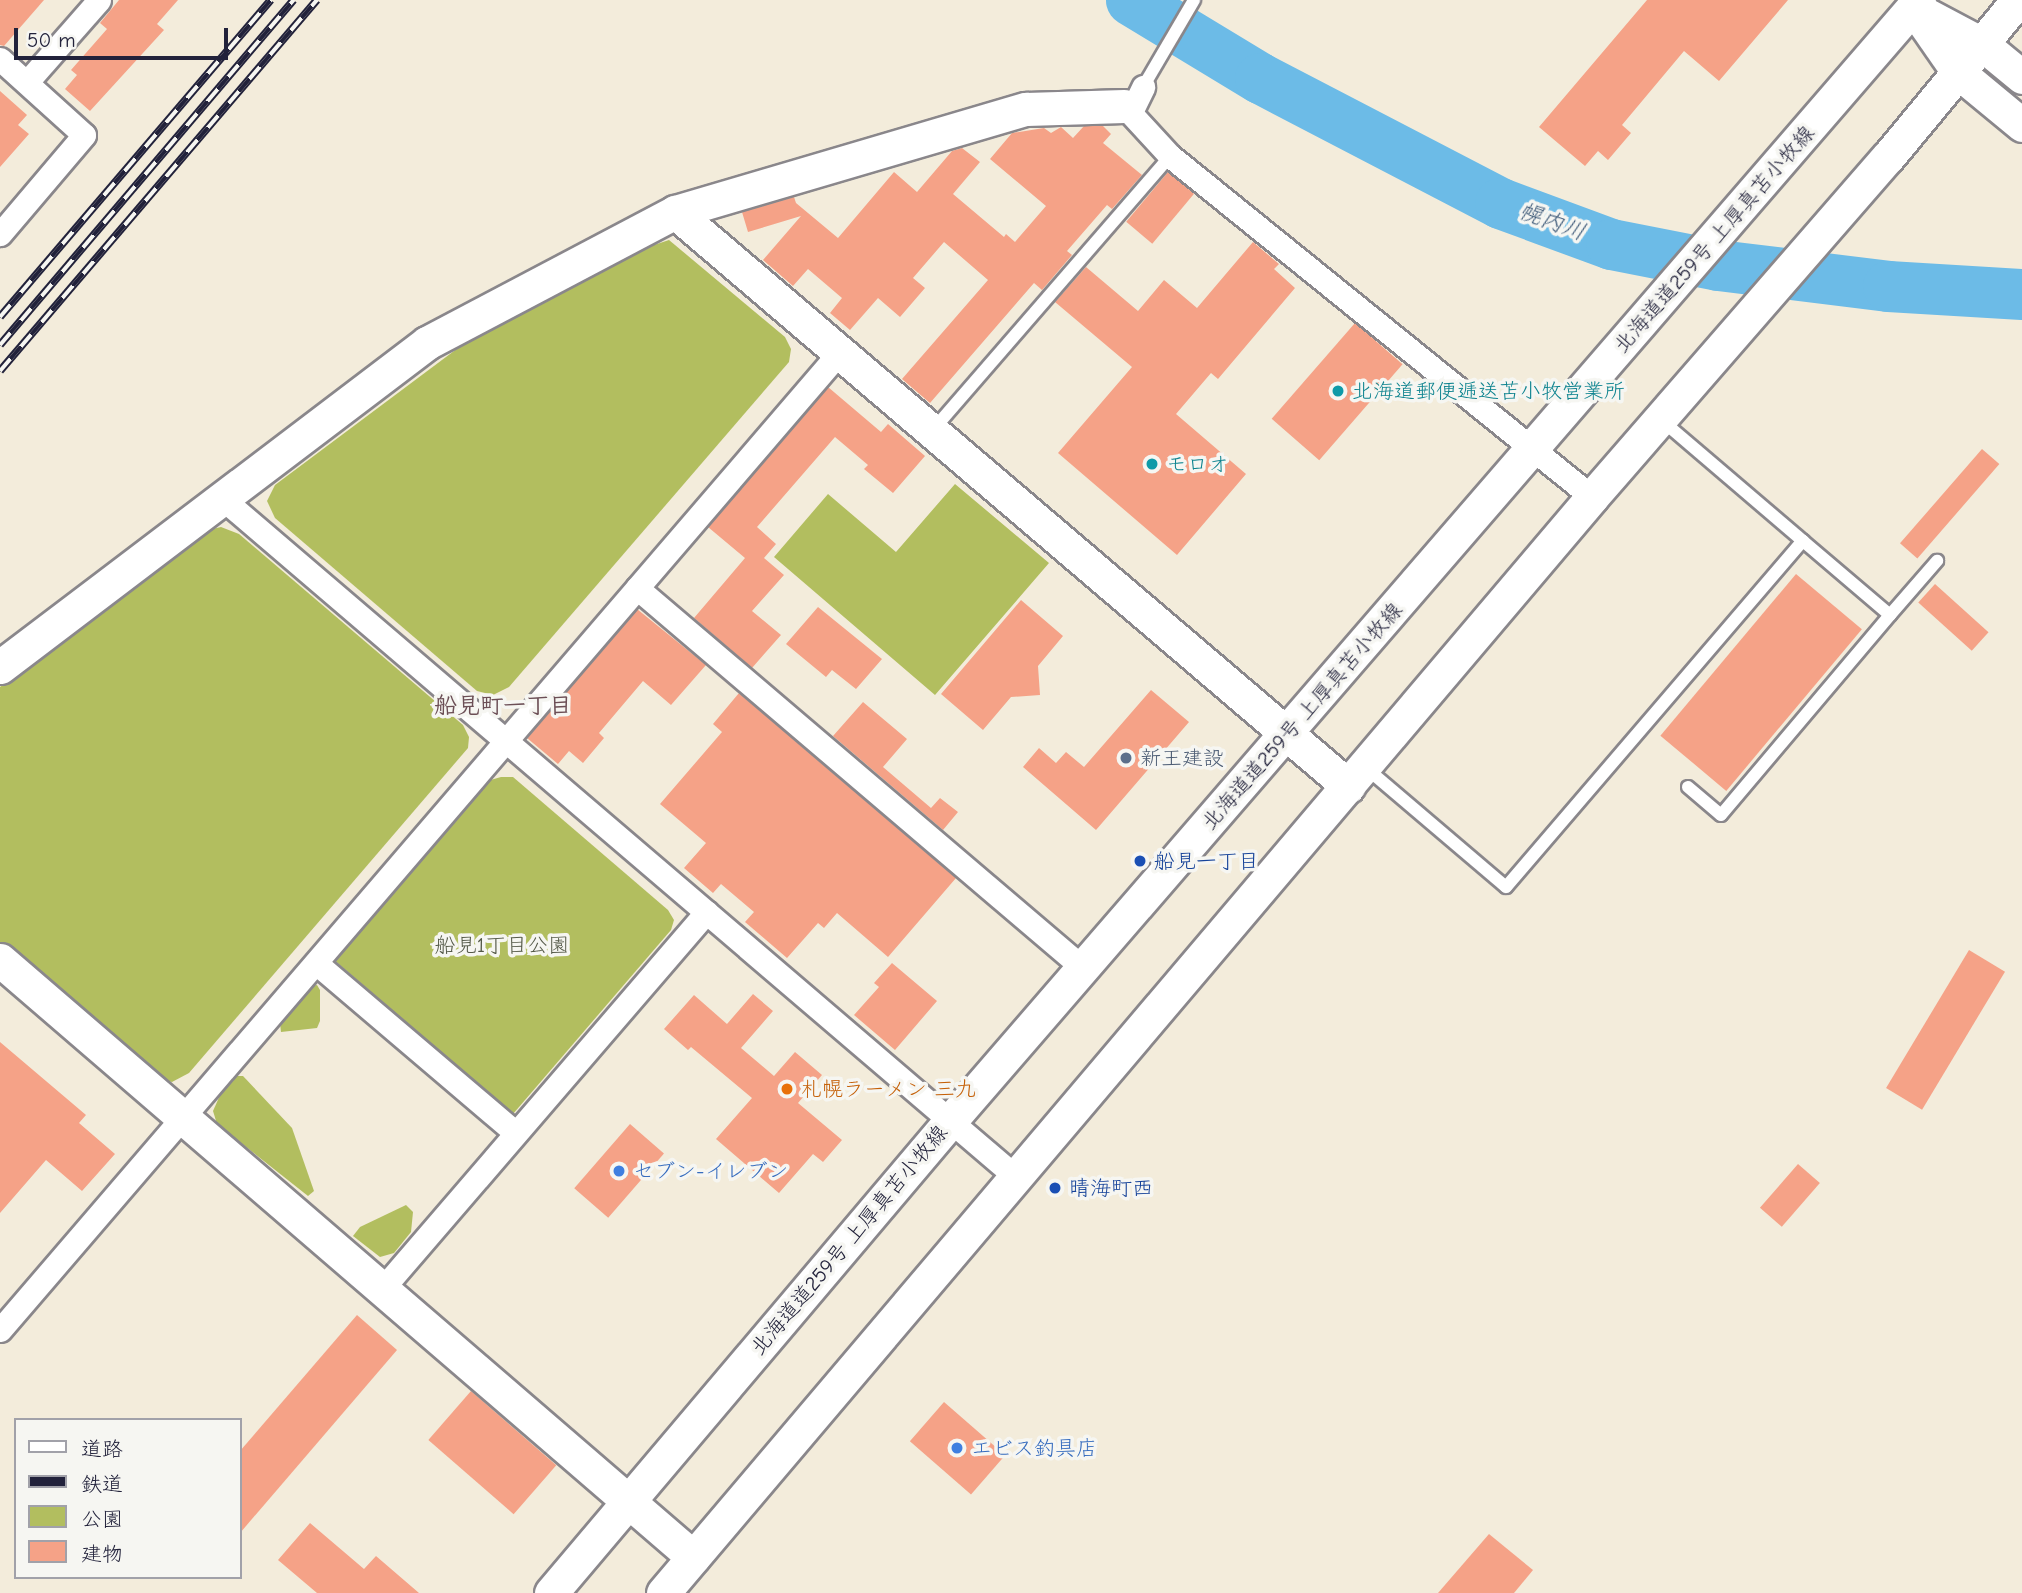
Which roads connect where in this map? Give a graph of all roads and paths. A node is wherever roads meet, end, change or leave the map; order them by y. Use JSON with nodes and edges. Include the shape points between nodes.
{"nodes":[{"id":1,"x":99,"y":0,"type":"edge"},
{"id":2,"x":1194,"y":0,"type":"edge"},
{"id":3,"x":2018,"y":0,"type":"edge"},
{"id":4,"x":1916,"y":4,"type":"edge"},
{"id":5,"x":1982,"y":44,"type":"junction"},
{"id":6,"x":0,"y":58,"type":"edge"},
{"id":7,"x":1958,"y":72,"type":"junction"},
{"id":8,"x":2022,"y":77,"type":"edge"},
{"id":9,"x":27,"y":82,"type":"junction"},
{"id":10,"x":1133,"y":102,"type":"junction"},
{"id":11,"x":2022,"y":125,"type":"edge"},
{"id":12,"x":1170,"y":156,"type":"junction"},
{"id":13,"x":675,"y":212,"type":"junction"},
{"id":14,"x":0,"y":234,"type":"edge"},
{"id":15,"x":839,"y":353,"type":"junction"},
{"id":16,"x":1660,"y":419,"type":"junction"},
{"id":17,"x":932,"y":431,"type":"junction"},
{"id":18,"x":1533,"y":449,"type":"junction"},
{"id":19,"x":1592,"y":497,"type":"junction"},
{"id":20,"x":223,"y":499,"type":"junction"},
{"id":21,"x":1803,"y":541,"type":"junction"},
{"id":22,"x":1937,"y":561,"type":"dead end"},
{"id":23,"x":637,"y":588,"type":"junction"},
{"id":24,"x":1890,"y":615,"type":"junction"},
{"id":25,"x":0,"y":667,"type":"edge"},
{"id":26,"x":1287,"y":734,"type":"junction"},
{"id":27,"x":506,"y":741,"type":"junction"},
{"id":28,"x":1356,"y":776,"type":"junction"},
{"id":29,"x":1688,"y":787,"type":"dead end"},
{"id":30,"x":706,"y":912,"type":"junction"},
{"id":31,"x":0,"y":960,"type":"edge"},
{"id":32,"x":316,"y":963,"type":"junction"},
{"id":33,"x":1083,"y":968,"type":"junction"},
{"id":34,"x":183,"y":1117,"type":"junction"},
{"id":35,"x":951,"y":1120,"type":"junction"},
{"id":36,"x":516,"y":1133,"type":"junction"},
{"id":37,"x":1016,"y":1177,"type":"junction"},
{"id":38,"x":383,"y":1288,"type":"junction"},
{"id":39,"x":0,"y":1330,"type":"edge"},
{"id":40,"x":629,"y":1500,"type":"junction"},
{"id":41,"x":694,"y":1557,"type":"junction"},
{"id":42,"x":551,"y":1593,"type":"edge"},
{"id":43,"x":663,"y":1593,"type":"edge"}],
"edges":[{"from":1,"to":9,"type":"street"},
{"from":2,"to":10,"type":"lane"},
{"from":3,"to":5,"type":"main road"},
{"from":4,"to":5,"type":"main road"},
{"from":4,"to":7,"type":"main road"},
{"from":4,"to":18,"type":"main road","name":"北海道道259号 上厚真苫小牧線"},
{"from":5,"to":7,"type":"main road"},
{"from":5,"to":8,"type":"main road"},
{"from":6,"to":9,"type":"street"},
{"from":7,"to":11,"type":"main road"},
{"from":7,"to":16,"type":"main road"},
{"from":9,"to":14,"type":"street","via":[[84,135]]},
{"from":10,"to":12,"type":"street"},
{"from":10,"to":13,"type":"main road","via":[[1026,108]]},
{"from":12,"to":17,"type":"lane"},
{"from":12,"to":18,"type":"street"},
{"from":13,"to":15,"type":"main road"},
{"from":13,"to":20,"type":"main road","via":[[427,343]]},
{"from":15,"to":17,"type":"main road"},
{"from":15,"to":23,"type":"street"},
{"from":16,"to":19,"type":"main road"},
{"from":16,"to":21,"type":"lane"},
{"from":17,"to":26,"type":"main road"},
{"from":18,"to":19,"type":"street"},
{"from":18,"to":26,"type":"main road","name":"北海道道259号 上厚真苫小牧線"},
{"from":19,"to":28,"type":"main road"},
{"from":20,"to":25,"type":"main road"},
{"from":20,"to":27,"type":"street"},
{"from":21,"to":24,"type":"lane"},
{"from":21,"to":28,"type":"lane","via":[[1506,887]]},
{"from":22,"to":24,"type":"lane"},
{"from":23,"to":27,"type":"street"},
{"from":23,"to":33,"type":"street"},
{"from":24,"to":29,"type":"lane","via":[[1721,816]]},
{"from":26,"to":28,"type":"main road"},
{"from":26,"to":33,"type":"main road","name":"北海道道259号 上厚真苫小牧線"},
{"from":27,"to":30,"type":"street"},
{"from":27,"to":32,"type":"street"},
{"from":28,"to":37,"type":"main road"},
{"from":30,"to":35,"type":"street"},
{"from":30,"to":36,"type":"street"},
{"from":31,"to":34,"type":"main road"},
{"from":32,"to":34,"type":"street"},
{"from":32,"to":36,"type":"street"},
{"from":33,"to":35,"type":"main road","name":"北海道道259号 上厚真苫小牧線"},
{"from":34,"to":38,"type":"main road"},
{"from":34,"to":39,"type":"street"},
{"from":35,"to":37,"type":"street"},
{"from":35,"to":40,"type":"main road","name":"北海道道259号 上厚真苫小牧線"},
{"from":36,"to":38,"type":"street"},
{"from":37,"to":41,"type":"main road"},
{"from":38,"to":40,"type":"main road"},
{"from":40,"to":41,"type":"main road"},
{"from":40,"to":42,"type":"main road","name":"北海道道259号 上厚真苫小牧線"},
{"from":41,"to":43,"type":"main road"}]}
